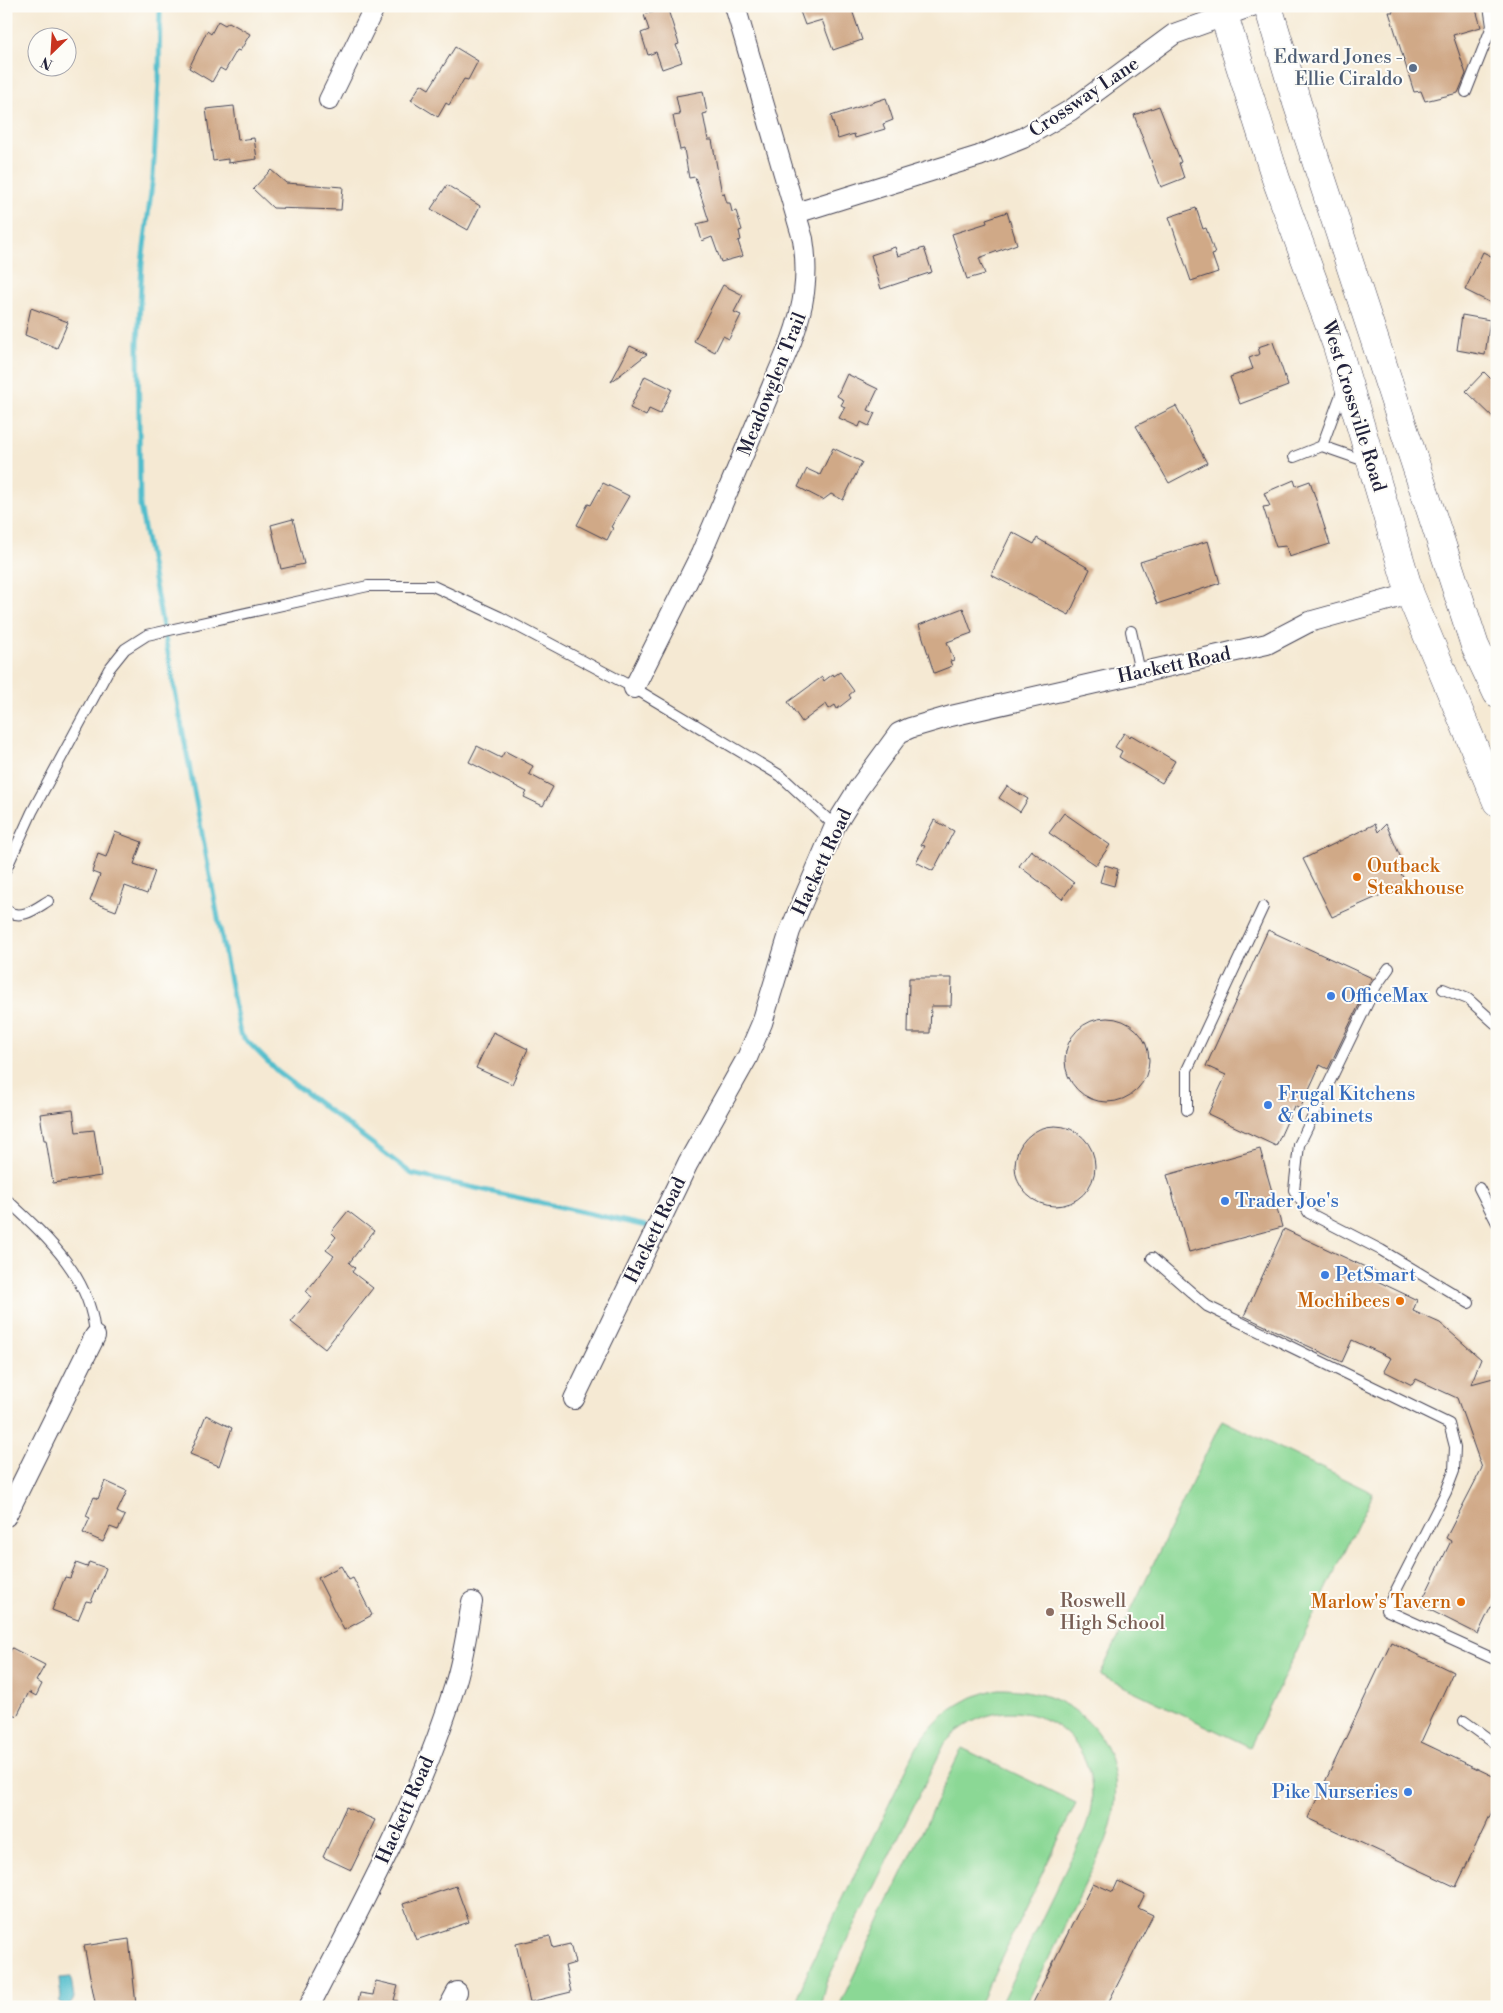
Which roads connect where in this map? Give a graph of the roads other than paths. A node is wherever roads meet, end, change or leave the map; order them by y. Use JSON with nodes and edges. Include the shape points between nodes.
{"nodes":[{"id":1,"x":375,"y":6,"type":"edge"},
{"id":2,"x":735,"y":6,"type":"edge"},
{"id":3,"x":1252,"y":6,"type":"edge"},
{"id":4,"x":1268,"y":6,"type":"edge"},
{"id":5,"x":1489,"y":6,"type":"edge"},
{"id":6,"x":1222,"y":11,"type":"edge"},
{"id":7,"x":1466,"y":92,"type":"dead end"},
{"id":8,"x":329,"y":100,"type":"dead end"},
{"id":9,"x":796,"y":213,"type":"junction"},
{"id":10,"x":1347,"y":379,"type":"junction"},
{"id":11,"x":1322,"y":446,"type":"junction"},
{"id":12,"x":1294,"y":457,"type":"dead end"},
{"id":13,"x":1372,"y":464,"type":"junction"},
{"id":14,"x":1410,"y":594,"type":"junction"},
{"id":15,"x":1131,"y":631,"type":"dead end"},
{"id":16,"x":1140,"y":672,"type":"junction"},
{"id":17,"x":1494,"y":681,"type":"edge"},
{"id":18,"x":634,"y":688,"type":"junction"},
{"id":19,"x":1497,"y":802,"type":"edge"},
{"id":20,"x":835,"y":826,"type":"junction"},
{"id":21,"x":6,"y":870,"type":"edge"},
{"id":22,"x":48,"y":901,"type":"dead end"},
{"id":23,"x":1263,"y":908,"type":"dead end"},
{"id":24,"x":6,"y":910,"type":"edge"},
{"id":25,"x":1389,"y":968,"type":"dead end"},
{"id":26,"x":1443,"y":989,"type":"dead end"},
{"id":27,"x":1497,"y":1025,"type":"edge"},
{"id":28,"x":1187,"y":1110,"type":"dead end"},
{"id":29,"x":1479,"y":1188,"type":"dead end"},
{"id":30,"x":6,"y":1198,"type":"edge"},
{"id":31,"x":1497,"y":1223,"type":"edge"},
{"id":32,"x":1152,"y":1258,"type":"dead end"},
{"id":33,"x":1469,"y":1303,"type":"dead end"},
{"id":34,"x":95,"y":1336,"type":"joint"},
{"id":35,"x":574,"y":1399,"type":"dead end"},
{"id":36,"x":6,"y":1516,"type":"edge"},
{"id":37,"x":472,"y":1602,"type":"dead end"},
{"id":38,"x":1497,"y":1653,"type":"edge"},
{"id":39,"x":1464,"y":1721,"type":"dead end"},
{"id":40,"x":1497,"y":1745,"type":"edge"},
{"id":41,"x":308,"y":2007,"type":"edge"}],
"edges":[{"from":1,"to":8,"type":"street"},
{"from":2,"to":9,"type":"street","name":"Meadowglen Trail"},
{"from":3,"to":6,"type":"street","name":"Crossway Lane"},
{"from":4,"to":17,"type":"main road","name":"West Crossville Road","via":[[1472,636]]},
{"from":5,"to":7,"type":"lane","via":[[1492,26]]},
{"from":6,"to":9,"type":"street","name":"Crossway Lane","via":[[1174,34],[1071,110],[1023,138],[979,156]]},
{"from":6,"to":10,"type":"main road","name":"West Crossville Road","via":[[1276,179]]},
{"from":9,"to":18,"type":"street","name":"Meadowglen Trail","via":[[807,264],[802,314],[701,554]]},
{"from":10,"to":11,"type":"lane"},
{"from":10,"to":13,"type":"main road","name":"West Crossville Road"},
{"from":11,"to":12,"type":"lane"},
{"from":11,"to":13,"type":"lane"},
{"from":13,"to":14,"type":"main road","name":"West Crossville Road"},
{"from":14,"to":16,"type":"street","name":"Hackett Road","via":[[1309,622],[1267,644]]},
{"from":14,"to":19,"type":"main road","name":"West Crossville Road"},
{"from":15,"to":16,"type":"lane"},
{"from":16,"to":20,"type":"street","name":"Hackett Road","via":[[910,728],[891,741]]},
{"from":18,"to":20,"type":"lane","via":[[781,776]]},
{"from":18,"to":21,"type":"lane","via":[[500,617],[433,586],[368,586],[147,635],[124,650],[109,669],[32,812]]},
{"from":20,"to":35,"type":"street","name":"Hackett Road","via":[[790,931],[762,1023],[747,1058],[688,1162]]},
{"from":22,"to":24,"type":"lane","via":[[22,915]]},
{"from":23,"to":28,"type":"lane","via":[[1187,1070]]},
{"from":25,"to":33,"type":"lane","via":[[1376,986],[1299,1145],[1294,1190],[1310,1213]]},
{"from":26,"to":27,"type":"lane","via":[[1468,999]]},
{"from":29,"to":31,"type":"lane"},
{"from":30,"to":34,"type":"lane","via":[[66,1259],[91,1310]]},
{"from":32,"to":38,"type":"lane","via":[[1207,1306],[1449,1424],[1455,1447],[1454,1471],[1386,1610],[1494,1659]]},
{"from":34,"to":36,"type":"street"},
{"from":37,"to":41,"type":"street","name":"Hackett Road","via":[[455,1687],[422,1777],[393,1843]]},
{"from":39,"to":40,"type":"lane"}]}
